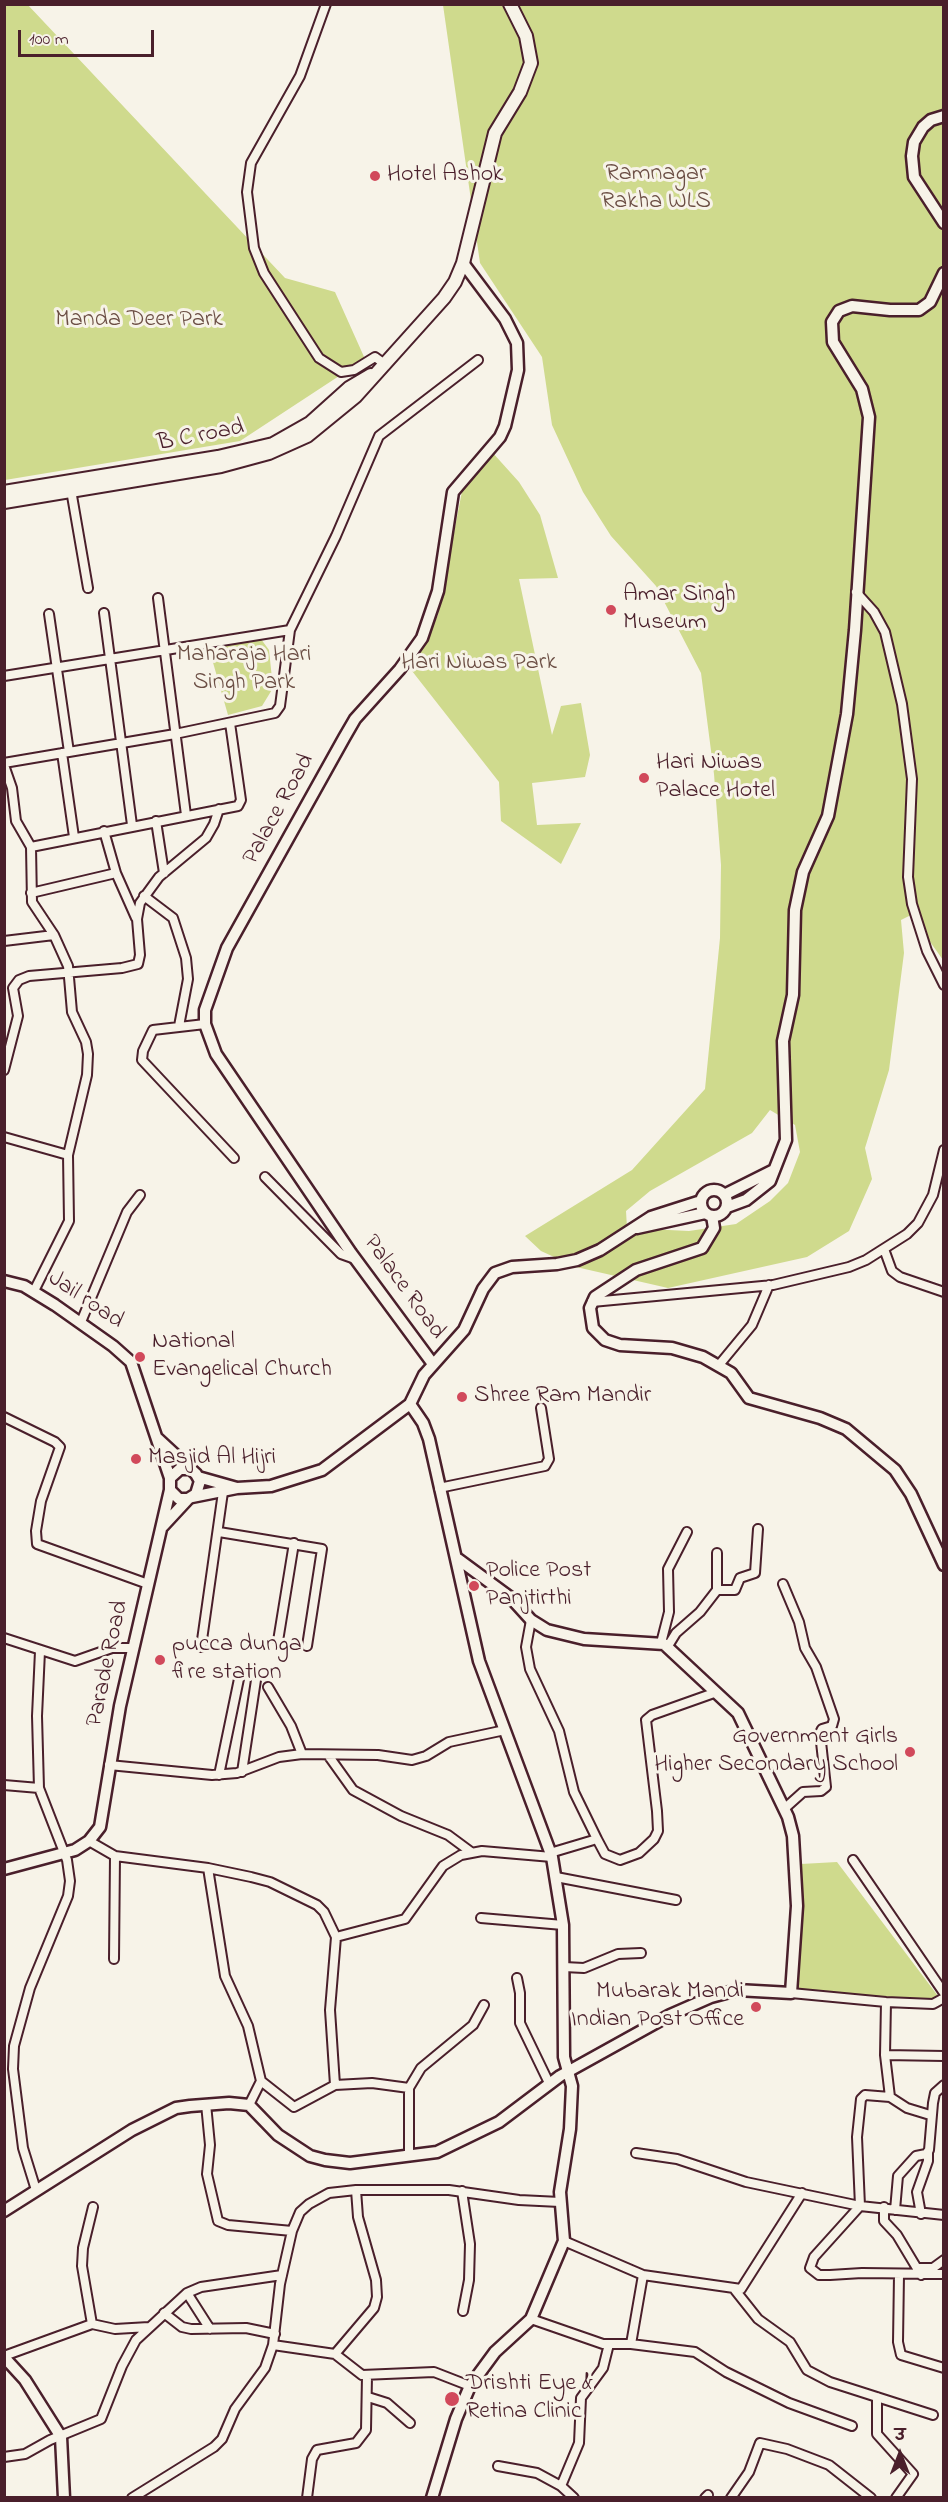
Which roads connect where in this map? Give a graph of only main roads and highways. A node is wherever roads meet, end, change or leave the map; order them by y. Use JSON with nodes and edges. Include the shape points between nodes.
{"nodes":[{"id":1,"x":510,"y":4,"type":"edge"},
{"id":2,"x":384,"y":367,"type":"junction"},
{"id":3,"x":7,"y":497,"type":"edge"}],
"edges":[{"from":1,"to":2,"type":"main road","via":[[526,36],[531,63],[520,92],[495,133],[463,263],[444,298]]},
{"from":2,"to":3,"type":"main road","name":"B C road","via":[[349,388],[310,423],[273,444]]},
{"from":2,"to":3,"type":"main road","via":[[336,415],[288,446],[221,466]]}]}
